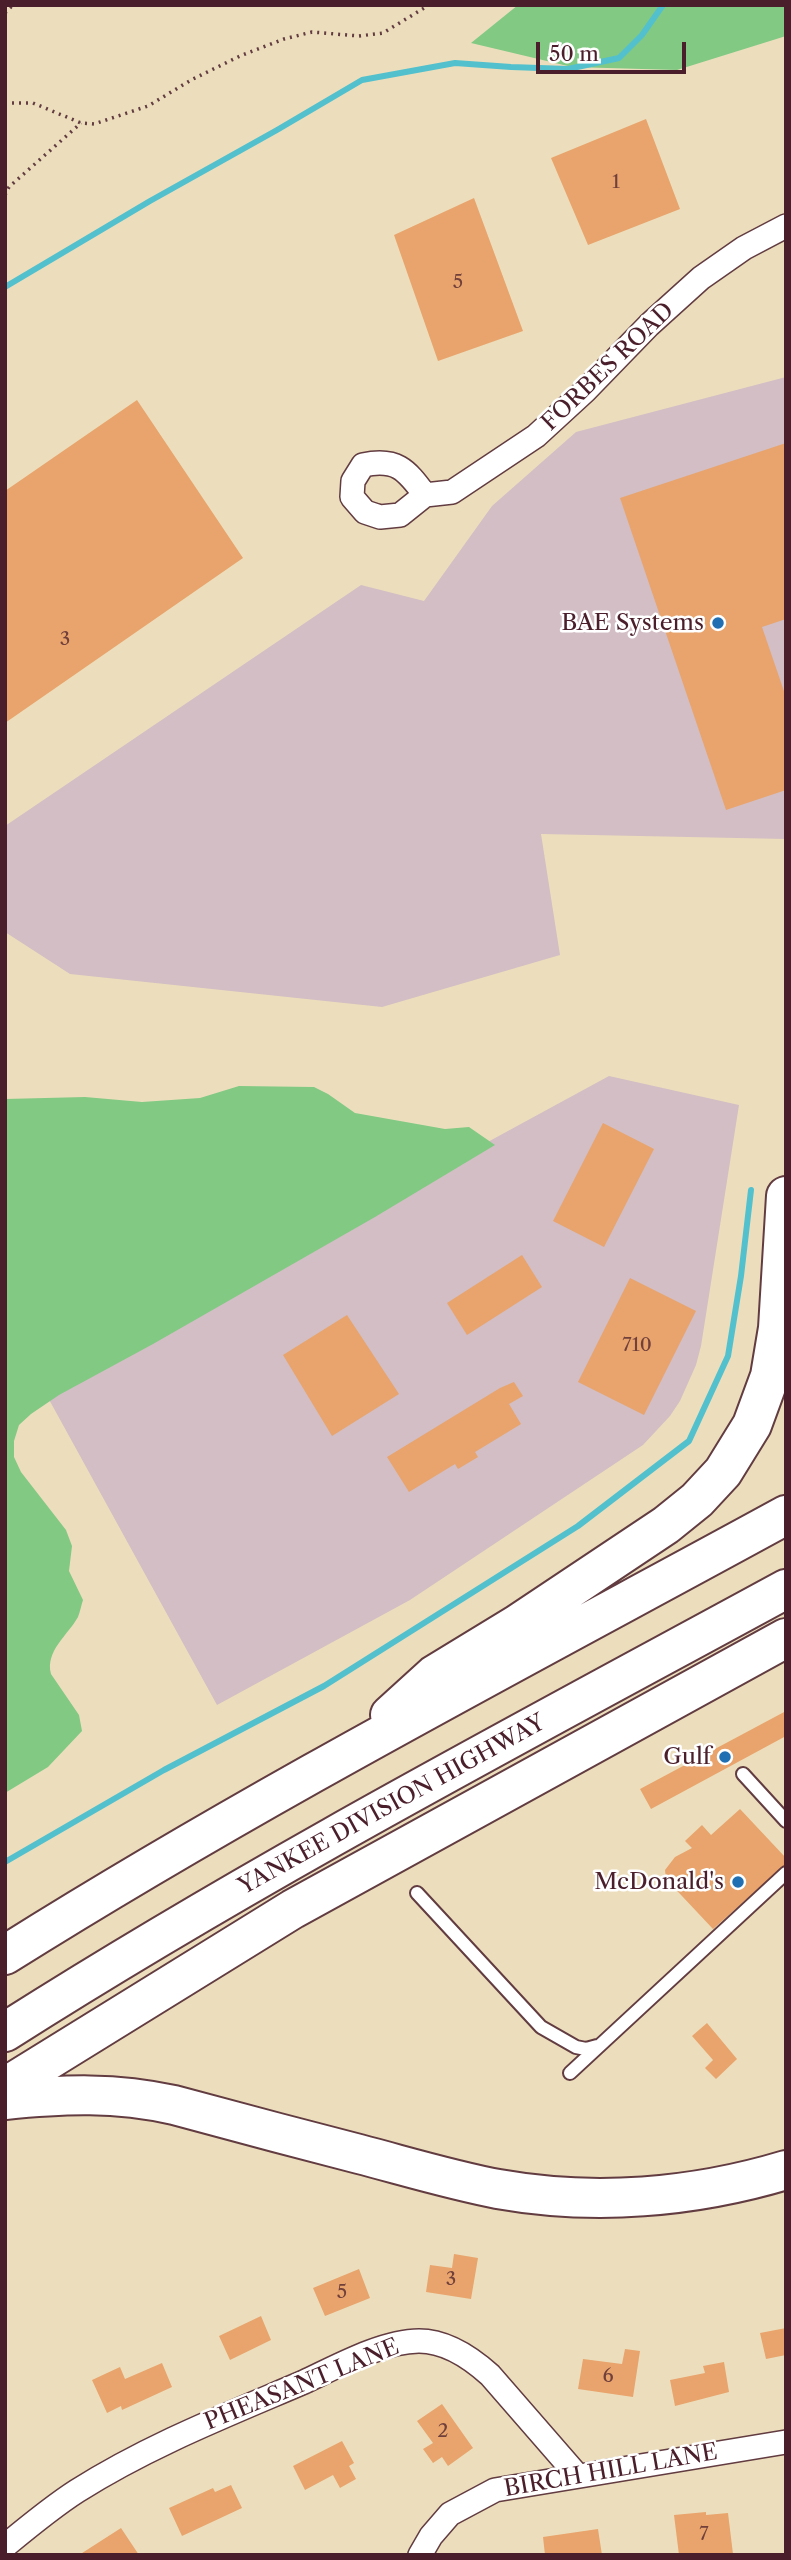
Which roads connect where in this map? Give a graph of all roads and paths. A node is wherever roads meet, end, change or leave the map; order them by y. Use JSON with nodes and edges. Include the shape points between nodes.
{"nodes":[{"id":1,"x":13,"y":5,"type":"edge"},
{"id":2,"x":429,"y":5,"type":"edge"},
{"id":3,"x":5,"y":13,"type":"edge"},
{"id":4,"x":5,"y":103,"type":"edge"},
{"id":5,"x":81,"y":123,"type":"junction"},
{"id":6,"x":5,"y":195,"type":"edge"},
{"id":7,"x":786,"y":226,"type":"edge"},
{"id":8,"x":425,"y":495,"type":"dead end"},
{"id":9,"x":786,"y":1196,"type":"edge"},
{"id":10,"x":786,"y":1515,"type":"edge"},
{"id":11,"x":786,"y":1589,"type":"edge"},
{"id":12,"x":786,"y":1638,"type":"edge"},
{"id":13,"x":346,"y":1755,"type":"junction"},
{"id":14,"x":743,"y":1774,"type":"dead end"},
{"id":15,"x":786,"y":1821,"type":"edge"},
{"id":16,"x":786,"y":1873,"type":"edge"},
{"id":17,"x":417,"y":1894,"type":"dead end"},
{"id":18,"x":5,"y":1955,"type":"edge"},
{"id":19,"x":5,"y":2032,"type":"edge"},
{"id":20,"x":602,"y":2043,"type":"junction"},
{"id":21,"x":570,"y":2073,"type":"dead end"},
{"id":22,"x":5,"y":2087,"type":"edge"},
{"id":23,"x":5,"y":2100,"type":"edge"},
{"id":24,"x":786,"y":2170,"type":"edge"},
{"id":25,"x":786,"y":2442,"type":"edge"},
{"id":26,"x":577,"y":2475,"type":"junction"},
{"id":27,"x":5,"y":2546,"type":"edge"},
{"id":28,"x":420,"y":2555,"type":"edge"}],
"edges":[{"from":1,"to":3,"type":"path"},
{"from":2,"to":5,"type":"path","via":[[383,33],[312,33],[284,39],[191,80],[148,106],[94,124]]},
{"from":4,"to":5,"type":"path","via":[[33,103]]},
{"from":5,"to":6,"type":"path"},
{"from":7,"to":8,"type":"street","name":"FORBES ROAD","via":[[701,278],[536,436],[452,492]]},
{"from":9,"to":13,"type":"highway","via":[[778,1328],[770,1376],[752,1425],[723,1472],[666,1525],[434,1675]]},
{"from":10,"to":13,"type":"highway"},
{"from":11,"to":19,"type":"highway","name":"YANKEE DIVISION HIGHWAY","via":[[292,1859]]},
{"from":12,"to":22,"type":"highway","via":[[293,1909]]},
{"from":13,"to":18,"type":"highway"},
{"from":14,"to":15,"type":"lane"},
{"from":16,"to":20,"type":"lane"},
{"from":17,"to":20,"type":"lane","via":[[541,2027],[582,2049]]},
{"from":20,"to":21,"type":"lane"},
{"from":23,"to":24,"type":"highway","via":[[83,2094],[136,2098],[474,2184],[545,2195],[674,2193]]},
{"from":25,"to":26,"type":"street","name":"BIRCH HILL LANE"},
{"from":26,"to":27,"type":"street","name":"PHEASANT LANE","via":[[475,2361],[450,2347],[408,2342],[350,2361],[126,2462],[75,2492]]},
{"from":26,"to":28,"type":"street","name":"BIRCH HILL LANE","via":[[495,2490],[471,2501],[450,2514]]}]}
